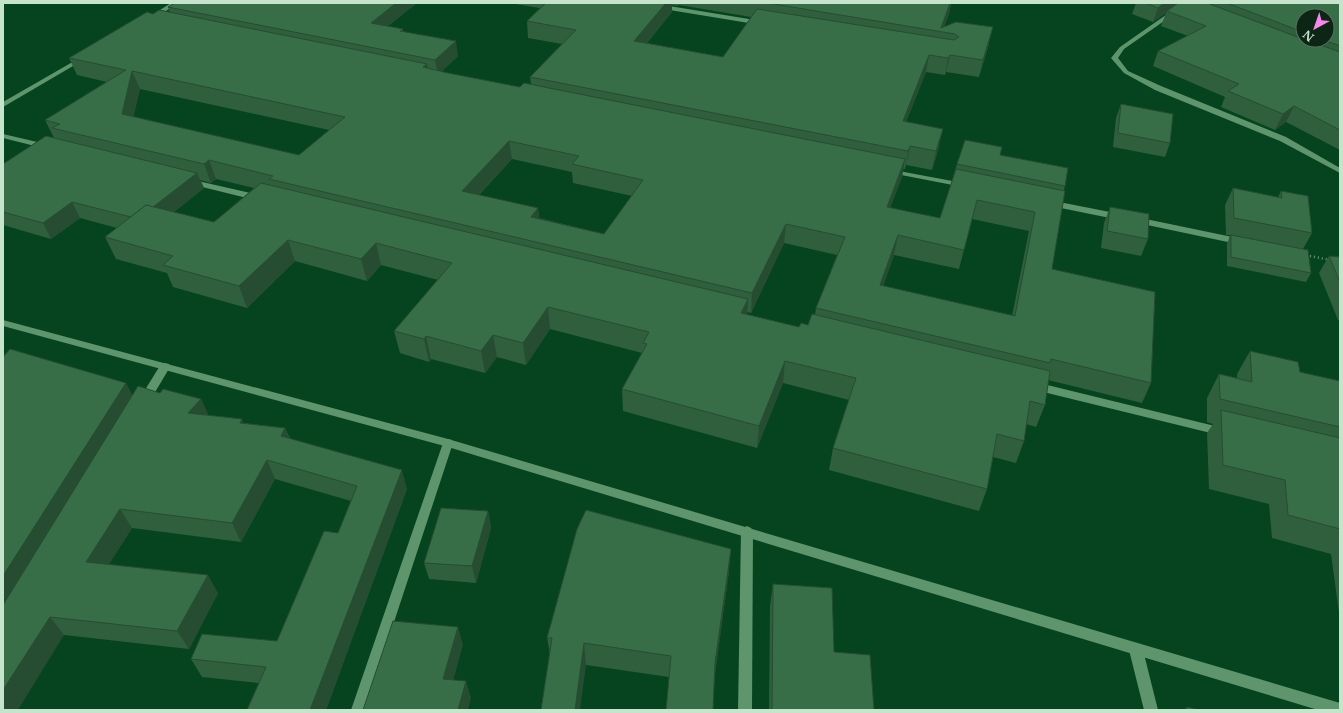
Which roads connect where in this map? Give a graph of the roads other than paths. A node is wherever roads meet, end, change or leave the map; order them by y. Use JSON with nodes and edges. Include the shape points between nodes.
{"nodes":[{"id":1,"x":176,"y":3,"type":"edge"},
{"id":2,"x":639,"y":3,"type":"edge"},
{"id":3,"x":1173,"y":3,"type":"edge"},
{"id":4,"x":1186,"y":6,"type":"edge"},
{"id":5,"x":163,"y":23,"type":"edge"},
{"id":6,"x":771,"y":25,"type":"edge"},
{"id":7,"x":92,"y":52,"type":"edge"},
{"id":8,"x":3,"y":105,"type":"edge"},
{"id":9,"x":3,"y":136,"type":"edge"},
{"id":10,"x":57,"y":149,"type":"edge"},
{"id":11,"x":880,"y":168,"type":"edge"},
{"id":12,"x":1340,"y":171,"type":"edge"},
{"id":13,"x":182,"y":179,"type":"edge"},
{"id":14,"x":974,"y":188,"type":"edge"},
{"id":15,"x":267,"y":200,"type":"edge"},
{"id":16,"x":1044,"y":202,"type":"edge"},
{"id":17,"x":1248,"y":243,"type":"edge"},
{"id":18,"x":3,"y":323,"type":"edge"},
{"id":19,"x":165,"y":367,"type":"junction"},
{"id":20,"x":1029,"y":384,"type":"edge"},
{"id":21,"x":136,"y":414,"type":"edge"},
{"id":22,"x":1231,"y":433,"type":"edge"},
{"id":23,"x":448,"y":443,"type":"junction"},
{"id":24,"x":747,"y":532,"type":"junction"},
{"id":25,"x":1136,"y":650,"type":"junction"},
{"id":26,"x":358,"y":710,"type":"edge"},
{"id":27,"x":745,"y":710,"type":"edge"},
{"id":28,"x":1150,"y":710,"type":"edge"},
{"id":29,"x":1340,"y":710,"type":"edge"}],
"edges":[{"from":1,"to":5,"type":"street","via":[[147,20]]},
{"from":2,"to":6,"type":"street"},
{"from":3,"to":4,"type":"street"},
{"from":4,"to":12,"type":"street","via":[[1122,48],[1114,58],[1126,72],[1158,88],[1283,139]]},
{"from":7,"to":8,"type":"street"},
{"from":9,"to":10,"type":"street"},
{"from":11,"to":14,"type":"street"},
{"from":13,"to":15,"type":"street"},
{"from":16,"to":17,"type":"street"},
{"from":18,"to":19,"type":"street"},
{"from":19,"to":21,"type":"street"},
{"from":19,"to":23,"type":"street"},
{"from":20,"to":22,"type":"street"},
{"from":23,"to":24,"type":"street"},
{"from":23,"to":26,"type":"street"},
{"from":24,"to":25,"type":"street"},
{"from":24,"to":27,"type":"street"},
{"from":25,"to":28,"type":"street"},
{"from":25,"to":29,"type":"street"}]}
